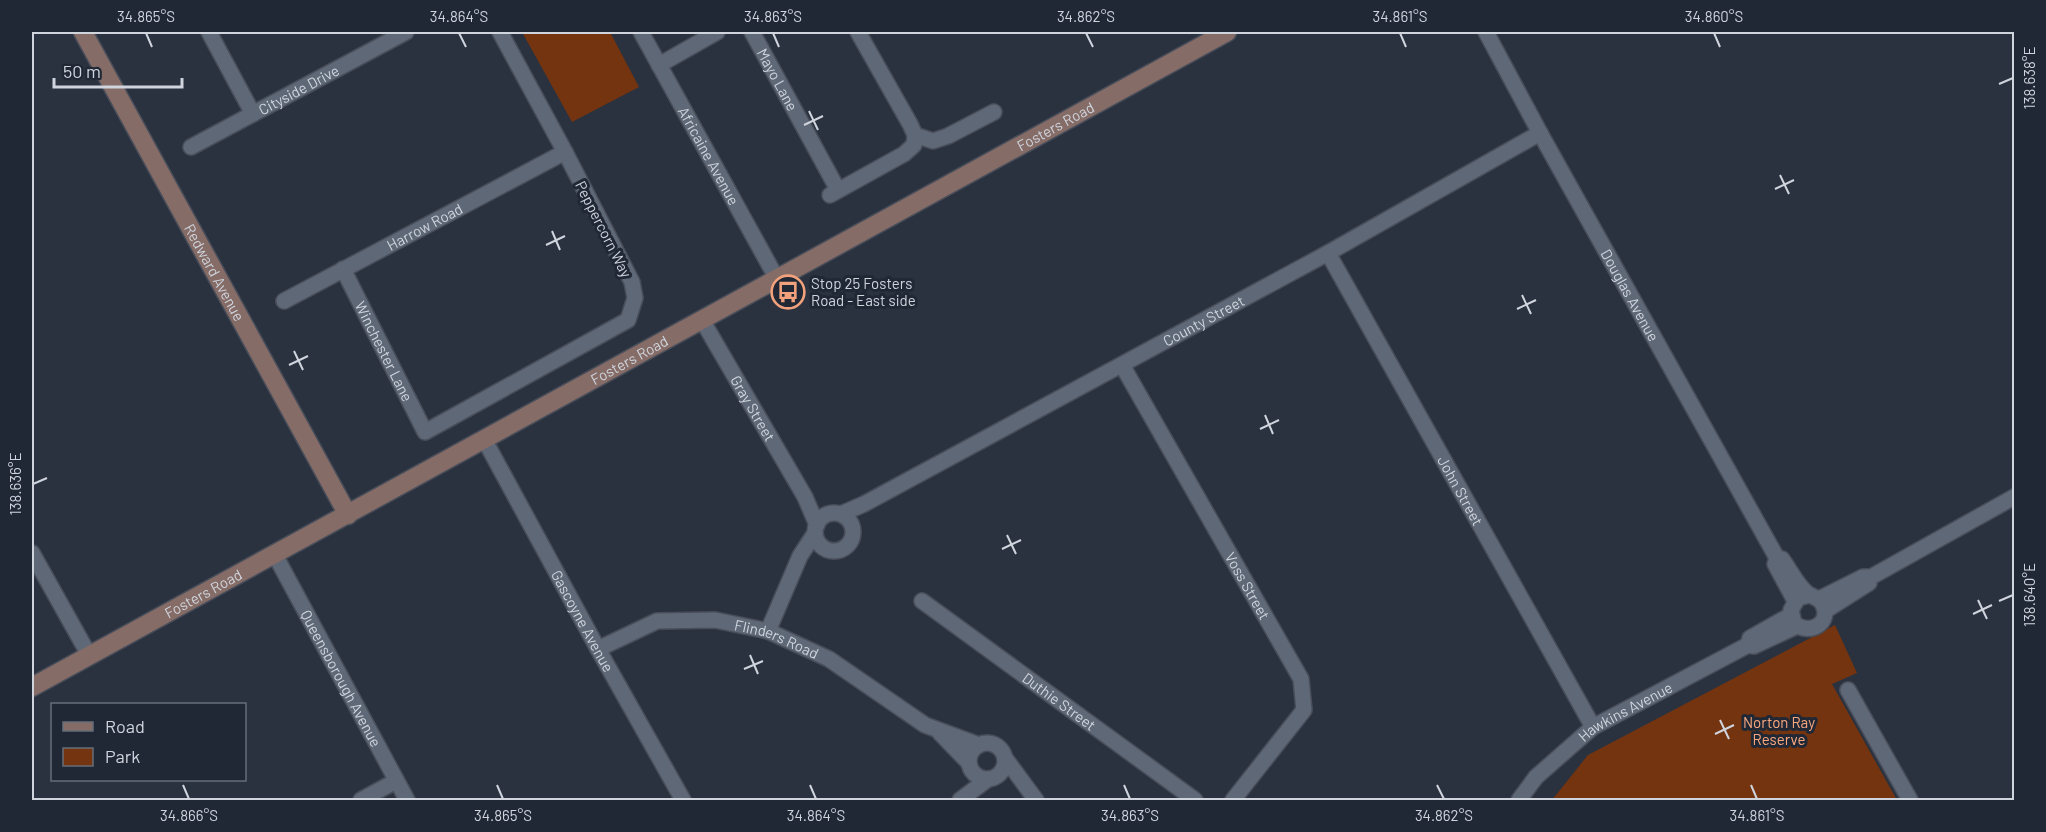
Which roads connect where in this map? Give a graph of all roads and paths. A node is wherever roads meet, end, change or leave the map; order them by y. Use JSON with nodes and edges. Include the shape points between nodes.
{"nodes":[{"id":1,"x":83,"y":32,"type":"edge"},
{"id":2,"x":209,"y":32,"type":"edge"},
{"id":3,"x":406,"y":32,"type":"edge"},
{"id":4,"x":500,"y":32,"type":"edge"},
{"id":5,"x":641,"y":32,"type":"edge"},
{"id":6,"x":717,"y":32,"type":"edge"},
{"id":7,"x":752,"y":32,"type":"edge"},
{"id":8,"x":858,"y":32,"type":"edge"},
{"id":9,"x":1486,"y":32,"type":"edge"},
{"id":10,"x":1220,"y":33,"type":"edge"},
{"id":11,"x":659,"y":65,"type":"junction"},
{"id":12,"x":994,"y":111,"type":"dead end"},
{"id":13,"x":252,"y":114,"type":"junction"},
{"id":14,"x":1540,"y":133,"type":"junction"},
{"id":15,"x":915,"y":135,"type":"junction"},
{"id":16,"x":191,"y":147,"type":"dead end"},
{"id":17,"x":565,"y":152,"type":"junction"},
{"id":18,"x":1328,"y":253,"type":"junction"},
{"id":19,"x":344,"y":269,"type":"junction"},
{"id":20,"x":777,"y":279,"type":"junction"},
{"id":21,"x":284,"y":301,"type":"dead end"},
{"id":22,"x":702,"y":320,"type":"junction"},
{"id":23,"x":1122,"y":365,"type":"junction"},
{"id":24,"x":425,"y":432,"type":"joint"},
{"id":25,"x":484,"y":440,"type":"junction"},
{"id":26,"x":805,"y":497,"type":"junction"},
{"id":27,"x":2013,"y":501,"type":"edge"},
{"id":28,"x":864,"y":504,"type":"junction"},
{"id":29,"x":836,"y":514,"type":"junction"},
{"id":30,"x":348,"y":515,"type":"junction"},
{"id":31,"x":852,"y":527,"type":"junction"},
{"id":32,"x":816,"y":529,"type":"junction"},
{"id":33,"x":830,"y":550,"type":"junction"},
{"id":34,"x":32,"y":553,"type":"edge"},
{"id":35,"x":274,"y":555,"type":"junction"},
{"id":36,"x":800,"y":556,"type":"junction"},
{"id":37,"x":922,"y":601,"type":"dead end"},
{"id":38,"x":1806,"y":608,"type":"junction"},
{"id":39,"x":768,"y":631,"type":"junction"},
{"id":40,"x":598,"y":649,"type":"junction"},
{"id":41,"x":89,"y":655,"type":"junction"},
{"id":42,"x":32,"y":687,"type":"edge"},
{"id":43,"x":1848,"y":690,"type":"dead end"},
{"id":44,"x":1593,"y":727,"type":"junction"},
{"id":45,"x":938,"y":731,"type":"junction"},
{"id":46,"x":979,"y":745,"type":"junction"},
{"id":47,"x":1005,"y":758,"type":"junction"},
{"id":48,"x":970,"y":765,"type":"junction"},
{"id":49,"x":991,"y":778,"type":"junction"},
{"id":50,"x":396,"y":781,"type":"junction"},
{"id":51,"x":1031,"y":795,"type":"edge"},
{"id":52,"x":361,"y":801,"type":"edge"},
{"id":53,"x":407,"y":801,"type":"edge"},
{"id":54,"x":683,"y":801,"type":"edge"},
{"id":55,"x":960,"y":801,"type":"edge"},
{"id":56,"x":1195,"y":801,"type":"edge"},
{"id":57,"x":1233,"y":801,"type":"edge"},
{"id":58,"x":1519,"y":801,"type":"edge"},
{"id":59,"x":1910,"y":801,"type":"edge"}],
"edges":[{"from":1,"to":30,"type":"main road","name":"Redward Avenue"},
{"from":2,"to":13,"type":"street"},
{"from":3,"to":13,"type":"street","name":"Cityside Drive"},
{"from":4,"to":17,"type":"street","name":"Peppercorn Way"},
{"from":5,"to":11,"type":"street","name":"Africaine Avenue"},
{"from":6,"to":11,"type":"street"},
{"from":7,"to":15,"type":"street","name":"Mayo Lane","via":[[834,193],[904,154],[914,145]]},
{"from":8,"to":15,"type":"street"},
{"from":9,"to":14,"type":"street","name":"Douglas Avenue"},
{"from":10,"to":20,"type":"main road","name":"Fosters Road"},
{"from":11,"to":20,"type":"street","name":"Africaine Avenue"},
{"from":12,"to":15,"type":"street","via":[[933,141]]},
{"from":13,"to":16,"type":"street","name":"Cityside Drive"},
{"from":14,"to":18,"type":"street","name":"County Street"},
{"from":14,"to":38,"type":"street","name":"Douglas Avenue","via":[[1777,558],[1775,564]]},
{"from":17,"to":19,"type":"street","name":"Harrow Road"},
{"from":17,"to":24,"type":"street","name":"Peppercorn Way","via":[[632,282],[635,298],[628,320]]},
{"from":18,"to":23,"type":"street","name":"County Street"},
{"from":18,"to":44,"type":"street","name":"John Street"},
{"from":19,"to":21,"type":"street","name":"Harrow Road"},
{"from":19,"to":24,"type":"street","name":"Winchester Lane"},
{"from":20,"to":22,"type":"main road","name":"Fosters Road"},
{"from":22,"to":25,"type":"main road","name":"Fosters Road"},
{"from":22,"to":26,"type":"street","name":"Gray Street"},
{"from":23,"to":28,"type":"street","name":"County Street"},
{"from":23,"to":57,"type":"street","name":"Voss Street","via":[[1301,679],[1304,710]]},
{"from":25,"to":30,"type":"main road","name":"Fosters Road"},
{"from":25,"to":40,"type":"street","name":"Gascoyne Avenue"},
{"from":26,"to":29,"type":"street","name":"Gray Street"},
{"from":26,"to":32,"type":"street","name":"Gray Street"},
{"from":27,"to":38,"type":"street","name":"Hawkins Avenue"},
{"from":28,"to":29,"type":"street","name":"County Street"},
{"from":28,"to":31,"type":"street"},
{"from":29,"to":31,"type":"street"},
{"from":29,"to":32,"type":"street","via":[[825,516]]},
{"from":30,"to":35,"type":"main road","name":"Fosters Road"},
{"from":31,"to":33,"type":"street","via":[[849,543],[841,550]]},
{"from":32,"to":33,"type":"street","via":[[820,544]]},
{"from":32,"to":36,"type":"street"},
{"from":33,"to":36,"type":"street"},
{"from":34,"to":41,"type":"street"},
{"from":35,"to":41,"type":"main road","name":"Fosters Road"},
{"from":35,"to":50,"type":"street","name":"Queensborough Avenue"},
{"from":36,"to":39,"type":"street"},
{"from":37,"to":56,"type":"street","name":"Duthie Street"},
{"from":38,"to":44,"type":"street","name":"Hawkins Avenue","via":[[1754,646],[1748,645]]},
{"from":39,"to":40,"type":"street","name":"Flinders Road","via":[[716,620],[657,621]]},
{"from":39,"to":45,"type":"street","name":"Flinders Road","via":[[829,659]]},
{"from":40,"to":54,"type":"street","name":"Gascoyne Avenue"},
{"from":41,"to":42,"type":"main road","name":"Fosters Road"},
{"from":43,"to":59,"type":"street"},
{"from":44,"to":58,"type":"street","name":"Hawkins Avenue","via":[[1536,777]]},
{"from":45,"to":46,"type":"street","name":"Flinders Road"},
{"from":45,"to":48,"type":"street","name":"Flinders Road"},
{"from":46,"to":47,"type":"street","via":[[995,746]]},
{"from":46,"to":48,"type":"street","via":[[971,752]]},
{"from":47,"to":49,"type":"street","via":[[1003,769]]},
{"from":47,"to":51,"type":"street"},
{"from":48,"to":49,"type":"street","via":[[977,776]]},
{"from":48,"to":55,"type":"street"},
{"from":49,"to":51,"type":"street"},
{"from":49,"to":55,"type":"street"},
{"from":50,"to":52,"type":"street"},
{"from":50,"to":53,"type":"street","name":"Queensborough Avenue"}]}
